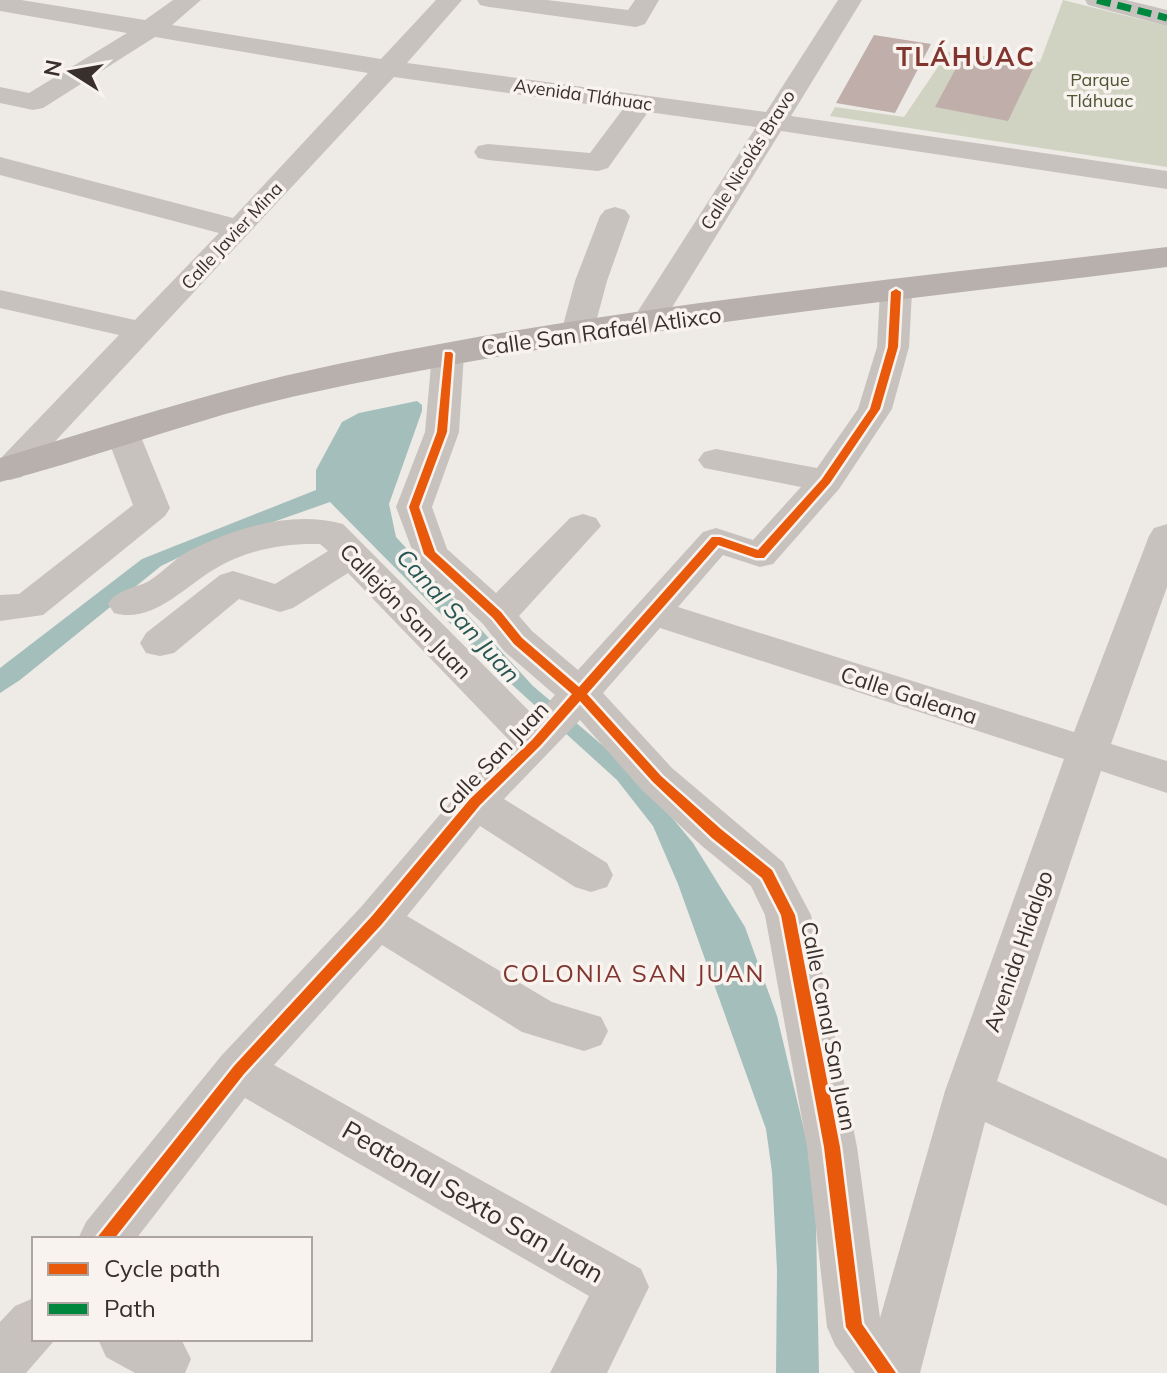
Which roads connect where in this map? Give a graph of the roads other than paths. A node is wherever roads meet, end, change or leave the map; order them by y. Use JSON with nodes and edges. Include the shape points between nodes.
{"nodes":[{"id":1,"x":189,"y":0,"type":"edge"},
{"id":2,"x":450,"y":0,"type":"edge"},
{"id":3,"x":489,"y":0,"type":"edge"},
{"id":4,"x":850,"y":0,"type":"edge"},
{"id":5,"x":1097,"y":0,"type":"edge"},
{"id":6,"x":0,"y":4,"type":"edge"},
{"id":7,"x":641,"y":9,"type":"edge"},
{"id":8,"x":1167,"y":18,"type":"edge"},
{"id":9,"x":150,"y":29,"type":"junction"},
{"id":10,"x":388,"y":68,"type":"junction"},
{"id":11,"x":0,"y":95,"type":"edge"},
{"id":12,"x":641,"y":103,"type":"junction"},
{"id":13,"x":772,"y":121,"type":"junction"},
{"id":14,"x":488,"y":152,"type":"dead end"},
{"id":15,"x":0,"y":166,"type":"edge"},
{"id":16,"x":1167,"y":180,"type":"edge"},
{"id":17,"x":615,"y":216,"type":"dead end"},
{"id":18,"x":239,"y":229,"type":"junction"},
{"id":19,"x":1167,"y":257,"type":"edge"},
{"id":20,"x":896,"y":292,"type":"junction"},
{"id":21,"x":0,"y":299,"type":"edge"},
{"id":22,"x":647,"y":322,"type":"junction"},
{"id":23,"x":142,"y":331,"type":"junction"},
{"id":24,"x":577,"y":333,"type":"junction"},
{"id":25,"x":448,"y":354,"type":"junction"},
{"id":26,"x":124,"y":437,"type":"junction"},
{"id":27,"x":716,"y":460,"type":"dead end"},
{"id":28,"x":5,"y":470,"type":"edge"},
{"id":29,"x":826,"y":481,"type":"junction"},
{"id":30,"x":583,"y":526,"type":"dead end"},
{"id":31,"x":1167,"y":536,"type":"edge"},
{"id":32,"x":350,"y":554,"type":"junction"},
{"id":33,"x":127,"y":604,"type":"dead end"},
{"id":34,"x":0,"y":608,"type":"edge"},
{"id":35,"x":652,"y":612,"type":"junction"},
{"id":36,"x":497,"y":615,"type":"junction"},
{"id":37,"x":160,"y":643,"type":"dead end"},
{"id":38,"x":580,"y":694,"type":"junction"},
{"id":39,"x":536,"y":743,"type":"junction"},
{"id":40,"x":1087,"y":752,"type":"junction"},
{"id":41,"x":1167,"y":777,"type":"edge"},
{"id":42,"x":475,"y":802,"type":"junction"},
{"id":43,"x":591,"y":875,"type":"dead end"},
{"id":44,"x":377,"y":920,"type":"junction"},
{"id":45,"x":584,"y":1031,"type":"dead end"},
{"id":46,"x":239,"y":1070,"type":"junction"},
{"id":47,"x":969,"y":1091,"type":"junction"},
{"id":48,"x":1167,"y":1183,"type":"edge"},
{"id":49,"x":106,"y":1237,"type":"edge"},
{"id":50,"x":32,"y":1326,"type":"edge"},
{"id":51,"x":0,"y":1361,"type":"edge"},
{"id":52,"x":578,"y":1373,"type":"edge"},
{"id":53,"x":890,"y":1373,"type":"edge"}],
"edges":[{"from":1,"to":9,"type":"street"},
{"from":2,"to":10,"type":"street","name":"Calle Javier Mina"},
{"from":3,"to":7,"type":"street"},
{"from":4,"to":13,"type":"street","name":"Calle Nicolás Bravo"},
{"from":5,"to":8,"type":"street"},
{"from":6,"to":9,"type":"street","name":"Avenida Tláhuac"},
{"from":9,"to":10,"type":"street","name":"Avenida Tláhuac"},
{"from":9,"to":11,"type":"street","via":[[33,102]]},
{"from":10,"to":12,"type":"street","name":"Avenida Tláhuac"},
{"from":10,"to":18,"type":"street","name":"Calle Javier Mina"},
{"from":12,"to":13,"type":"street","name":"Avenida Tláhuac"},
{"from":12,"to":14,"type":"street","via":[[598,162]]},
{"from":13,"to":16,"type":"street","name":"Avenida Tláhuac"},
{"from":13,"to":22,"type":"street","name":"Calle Nicolás Bravo"},
{"from":15,"to":18,"type":"street"},
{"from":17,"to":24,"type":"street"},
{"from":18,"to":23,"type":"street","name":"Calle Javier Mina"},
{"from":19,"to":20,"type":"main road","name":"Calle San Rafaél Atlixco"},
{"from":20,"to":22,"type":"main road","name":"Calle San Rafaél Atlixco"},
{"from":20,"to":29,"type":"street","name":"Calle San Juan","via":[[893,347],[875,409]]},
{"from":21,"to":23,"type":"street"},
{"from":22,"to":24,"type":"main road","name":"Calle San Rafaél Atlixco"},
{"from":23,"to":28,"type":"street","name":"Calle Javier Mina"},
{"from":24,"to":25,"type":"main road","name":"Calle San Rafaél Atlixco"},
{"from":25,"to":26,"type":"main road","name":"Calle San Rafaél Atlixco","via":[[286,387]]},
{"from":25,"to":36,"type":"street","name":"Calle Canal San Juan","via":[[442,432],[414,507],[430,554]]},
{"from":26,"to":28,"type":"main road","name":"Calle San Rafaél Atlixco"},
{"from":26,"to":34,"type":"street","via":[[152,508],[29,606]]},
{"from":27,"to":29,"type":"street"},
{"from":29,"to":35,"type":"street","name":"Calle San Juan","via":[[760,555],[716,540]]},
{"from":30,"to":36,"type":"street"},
{"from":31,"to":40,"type":"street","name":"Avenida Hidalgo"},
{"from":32,"to":33,"type":"street","name":"Callejón San Juan","via":[[330,532],[289,531],[254,538],[200,561],[162,590]]},
{"from":32,"to":37,"type":"street","via":[[280,599],[233,584]]},
{"from":32,"to":39,"type":"street","name":"Callejón San Juan"},
{"from":35,"to":38,"type":"street","name":"Calle San Juan"},
{"from":35,"to":40,"type":"street","name":"Calle Galeana"},
{"from":36,"to":38,"type":"street","name":"Calle Canal San Juan","via":[[518,641]]},
{"from":38,"to":39,"type":"street","name":"Calle San Juan"},
{"from":38,"to":53,"type":"street","name":"Calle Canal San Juan","via":[[657,779],[767,874],[788,915],[832,1147],[854,1327]]},
{"from":39,"to":42,"type":"street","name":"Calle San Juan"},
{"from":40,"to":41,"type":"street","name":"Calle Galeana"},
{"from":40,"to":47,"type":"street","name":"Avenida Hidalgo"},
{"from":42,"to":43,"type":"street"},
{"from":42,"to":44,"type":"street","name":"Calle San Juan"},
{"from":44,"to":45,"type":"street","via":[[539,1018]]},
{"from":44,"to":46,"type":"street","name":"Calle San Juan"},
{"from":46,"to":49,"type":"street","name":"Calle San Juan"},
{"from":46,"to":52,"type":"street","name":"Peatonal Sexto San Juan","via":[[622,1287]]},
{"from":47,"to":48,"type":"street"},
{"from":47,"to":53,"type":"street","name":"Avenida Hidalgo"},
{"from":50,"to":51,"type":"street"}]}
